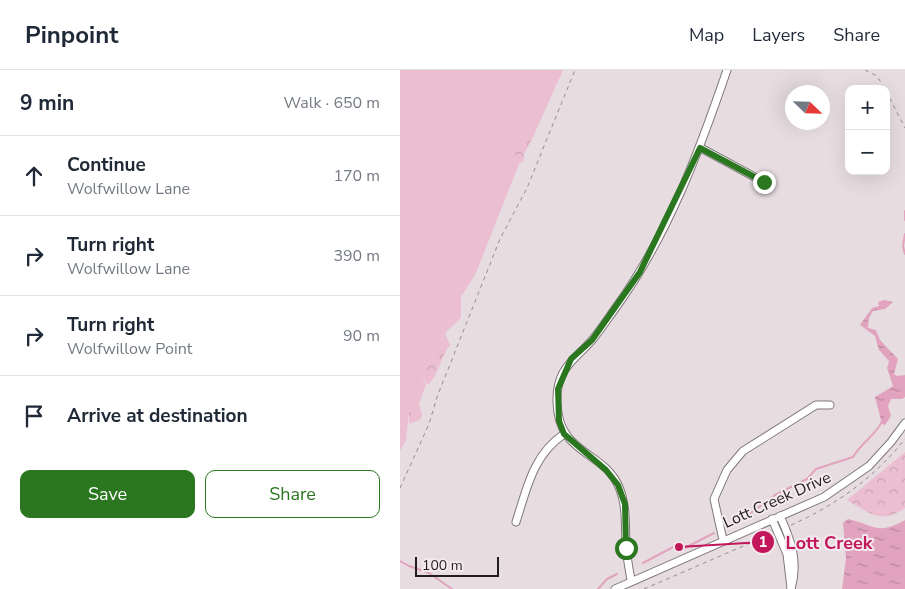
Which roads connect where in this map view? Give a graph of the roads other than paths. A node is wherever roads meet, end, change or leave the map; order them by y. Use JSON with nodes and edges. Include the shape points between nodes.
{"nodes":[{"id":1,"x":727,"y":70,"type":"edge"},
{"id":2,"x":700,"y":148,"type":"junction"},
{"id":3,"x":764,"y":182,"type":"dead end"},
{"id":4,"x":830,"y":405,"type":"dead end"},
{"id":5,"x":905,"y":423,"type":"edge"},
{"id":6,"x":564,"y":434,"type":"junction"},
{"id":7,"x":780,"y":516,"type":"junction"},
{"id":8,"x":772,"y":519,"type":"junction"},
{"id":9,"x":516,"y":522,"type":"dead end"},
{"id":10,"x":723,"y":540,"type":"junction"},
{"id":11,"x":631,"y":580,"type":"junction"},
{"id":12,"x":615,"y":589,"type":"edge"},
{"id":13,"x":791,"y":589,"type":"edge"}],
"edges":[{"from":1,"to":2,"type":"street"},
{"from":2,"to":3,"type":"street"},
{"from":2,"to":6,"type":"street","via":[[640,272],[592,340],[571,359],[562,374],[557,402]]},
{"from":4,"to":10,"type":"street","via":[[816,405],[743,451],[727,470],[714,499]]},
{"from":5,"to":7,"type":"street","name":"Lott Creek Drive","via":[[880,455],[856,477],[824,497]]},
{"from":6,"to":9,"type":"street","via":[[549,444],[541,455]]},
{"from":6,"to":11,"type":"street","via":[[606,470],[618,485],[625,504]]},
{"from":7,"to":8,"type":"street","name":"Lott Creek Drive"},
{"from":7,"to":13,"type":"street","via":[[794,553]]},
{"from":8,"to":10,"type":"street","name":"Lott Creek Drive"},
{"from":8,"to":13,"type":"street","via":[[787,554]]},
{"from":10,"to":11,"type":"street","name":"Lott Creek Drive"},
{"from":11,"to":12,"type":"street","name":"Lott Creek Drive"}]}
